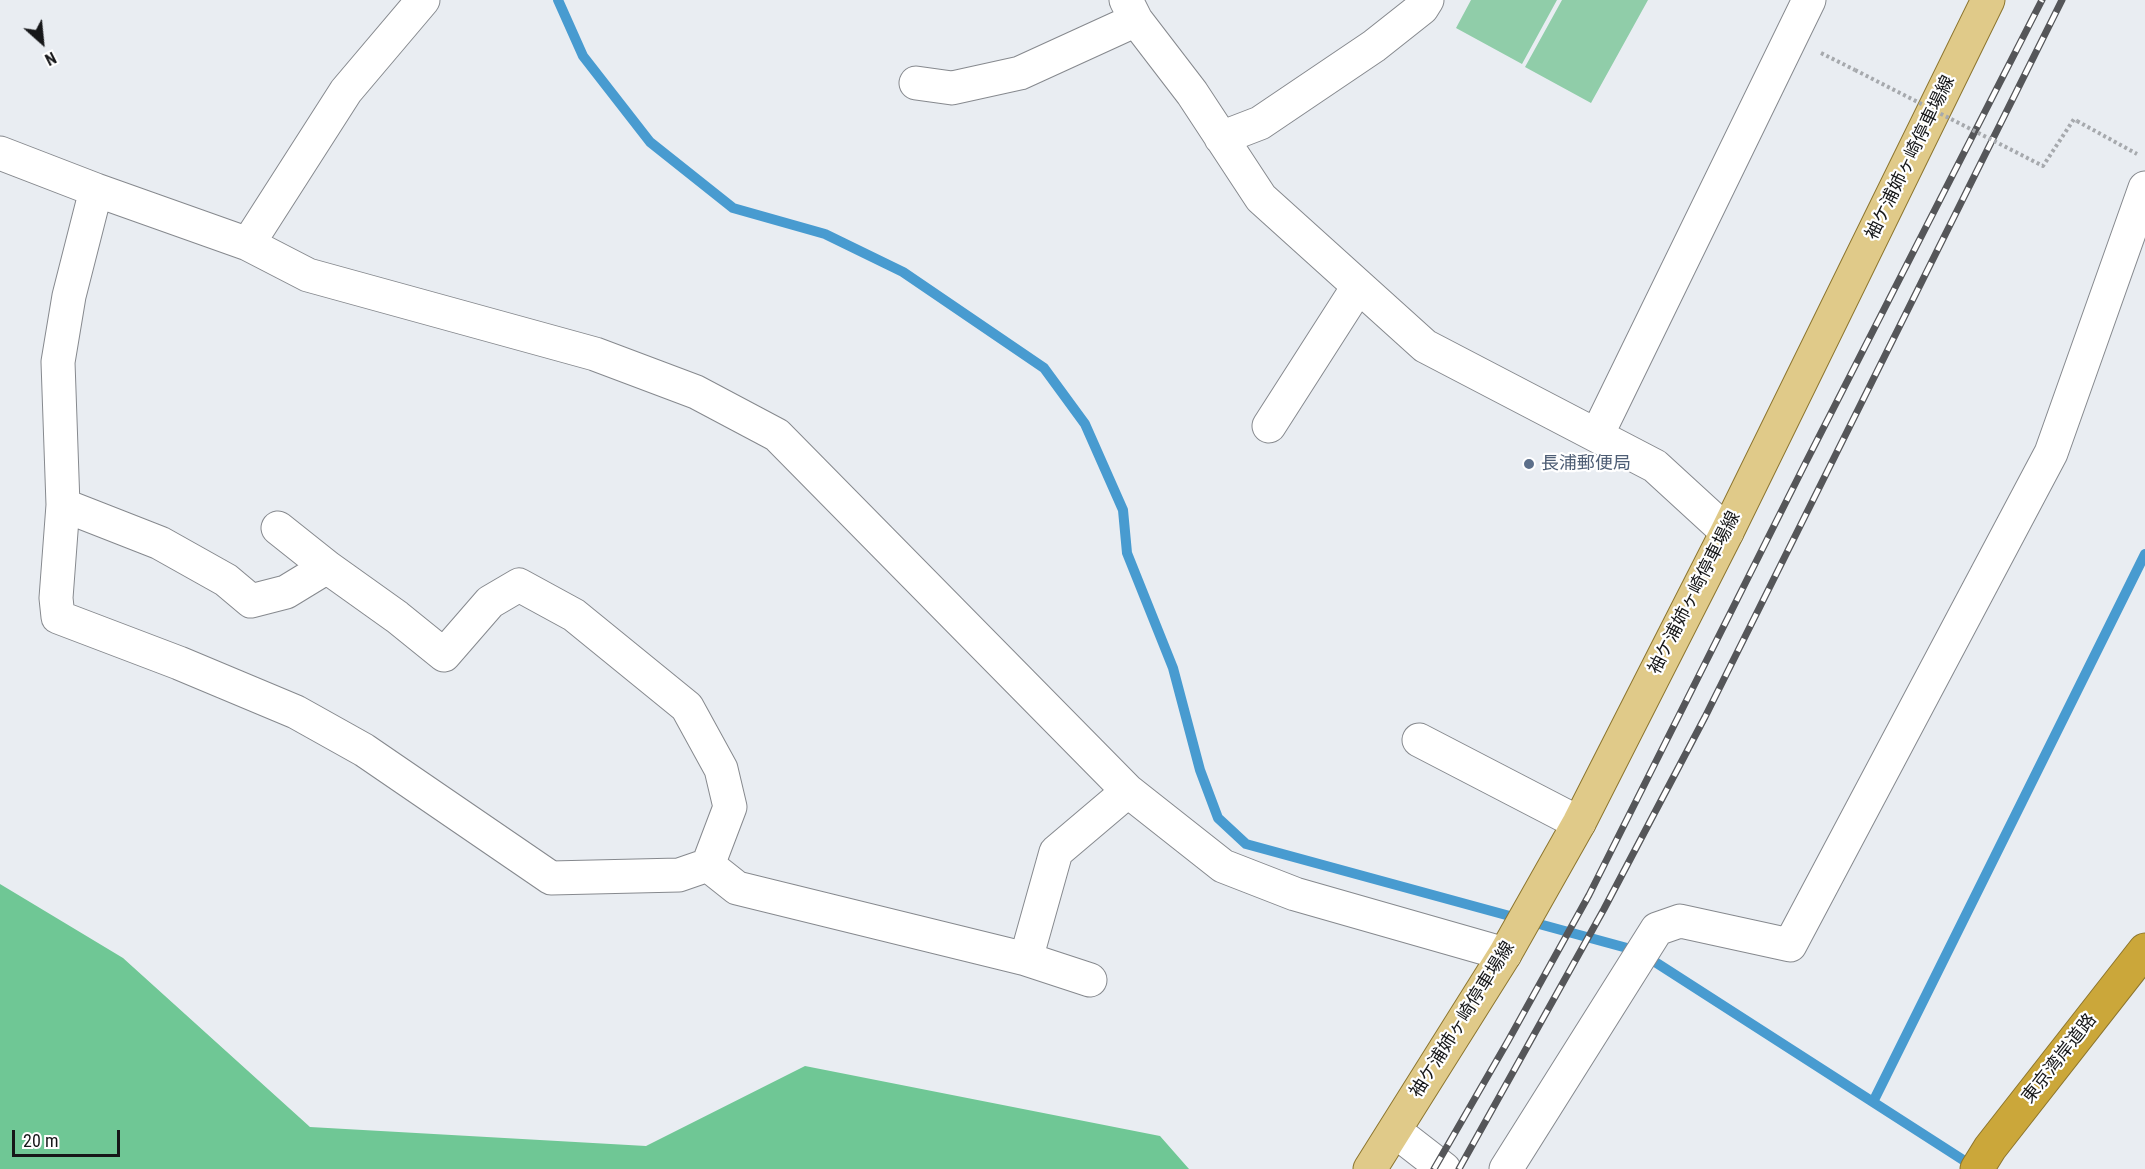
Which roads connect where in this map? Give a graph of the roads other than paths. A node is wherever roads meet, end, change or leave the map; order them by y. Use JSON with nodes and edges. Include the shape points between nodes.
{"nodes":[{"id":1,"x":423,"y":0,"type":"edge"},
{"id":2,"x":1427,"y":0,"type":"edge"},
{"id":3,"x":1809,"y":0,"type":"edge"},
{"id":4,"x":1988,"y":0,"type":"edge"},
{"id":5,"x":1131,"y":10,"type":"edge"},
{"id":6,"x":916,"y":83,"type":"dead end"},
{"id":7,"x":1221,"y":138,"type":"junction"},
{"id":8,"x":0,"y":153,"type":"edge"},
{"id":9,"x":2145,"y":188,"type":"edge"},
{"id":10,"x":96,"y":190,"type":"junction"},
{"id":11,"x":248,"y":244,"type":"junction"},
{"id":12,"x":1358,"y":286,"type":"junction"},
{"id":13,"x":1269,"y":426,"type":"dead end"},
{"id":14,"x":1598,"y":435,"type":"junction"},
{"id":15,"x":63,"y":505,"type":"junction"},
{"id":16,"x":278,"y":528,"type":"dead end"},
{"id":17,"x":1726,"y":532,"type":"junction"},
{"id":18,"x":327,"y":567,"type":"junction"},
{"id":19,"x":1419,"y":740,"type":"dead end"},
{"id":20,"x":1128,"y":791,"type":"junction"},
{"id":21,"x":1579,"y":823,"type":"junction"},
{"id":22,"x":708,"y":865,"type":"junction"},
{"id":23,"x":2145,"y":950,"type":"edge"},
{"id":24,"x":1505,"y":954,"type":"junction"},
{"id":25,"x":1026,"y":959,"type":"junction"},
{"id":26,"x":1090,"y":980,"type":"dead end"},
{"id":27,"x":1395,"y":1131,"type":"junction"},
{"id":28,"x":1370,"y":1169,"type":"edge"},
{"id":29,"x":1444,"y":1169,"type":"edge"},
{"id":30,"x":1506,"y":1169,"type":"edge"},
{"id":31,"x":1977,"y":1169,"type":"edge"}],
"edges":[{"from":1,"to":11,"type":"street","via":[[346,91]]},
{"from":2,"to":7,"type":"street","via":[[1374,46],[1260,123]]},
{"from":3,"to":14,"type":"street"},
{"from":4,"to":17,"type":"main road","name":"袖ケ浦姉ヶ崎停車場線"},
{"from":5,"to":6,"type":"street","via":[[1020,73],[952,88]]},
{"from":5,"to":7,"type":"street"},
{"from":7,"to":12,"type":"street","via":[[1261,198]]},
{"from":8,"to":10,"type":"street"},
{"from":9,"to":30,"type":"street","via":[[2051,453],[1790,945],[1680,921],[1656,928]]},
{"from":10,"to":11,"type":"street"},
{"from":10,"to":15,"type":"street","via":[[69,296],[58,362]]},
{"from":11,"to":20,"type":"street","via":[[308,275],[595,354],[696,392],[777,435]]},
{"from":12,"to":13,"type":"street"},
{"from":12,"to":14,"type":"street","via":[[1425,346]]},
{"from":14,"to":17,"type":"street","via":[[1655,466]]},
{"from":15,"to":18,"type":"street","via":[[160,543],[226,580],[251,602],[286,592]]},
{"from":15,"to":22,"type":"street","via":[[58,617],[296,712],[364,750],[551,878],[679,874]]},
{"from":16,"to":18,"type":"street"},
{"from":17,"to":21,"type":"main road","name":"袖ケ浦姉ヶ崎停車場線"},
{"from":18,"to":22,"type":"street","via":[[444,654],[490,602],[519,585],[574,615],[687,707],[721,769],[730,807]]},
{"from":19,"to":21,"type":"street"},
{"from":20,"to":24,"type":"street","via":[[1223,866],[1295,894]]},
{"from":20,"to":25,"type":"street","via":[[1056,852]]},
{"from":21,"to":24,"type":"main road","name":"袖ケ浦姉ヶ崎停車場線"},
{"from":22,"to":25,"type":"street","via":[[737,888]]},
{"from":23,"to":31,"type":"highway","name":"東京湾岸道路"},
{"from":24,"to":27,"type":"main road","name":"袖ケ浦姉ヶ崎停車場線"},
{"from":25,"to":26,"type":"street"},
{"from":27,"to":28,"type":"main road","name":"袖ケ浦姉ヶ崎停車場線"},
{"from":27,"to":29,"type":"street"}]}
